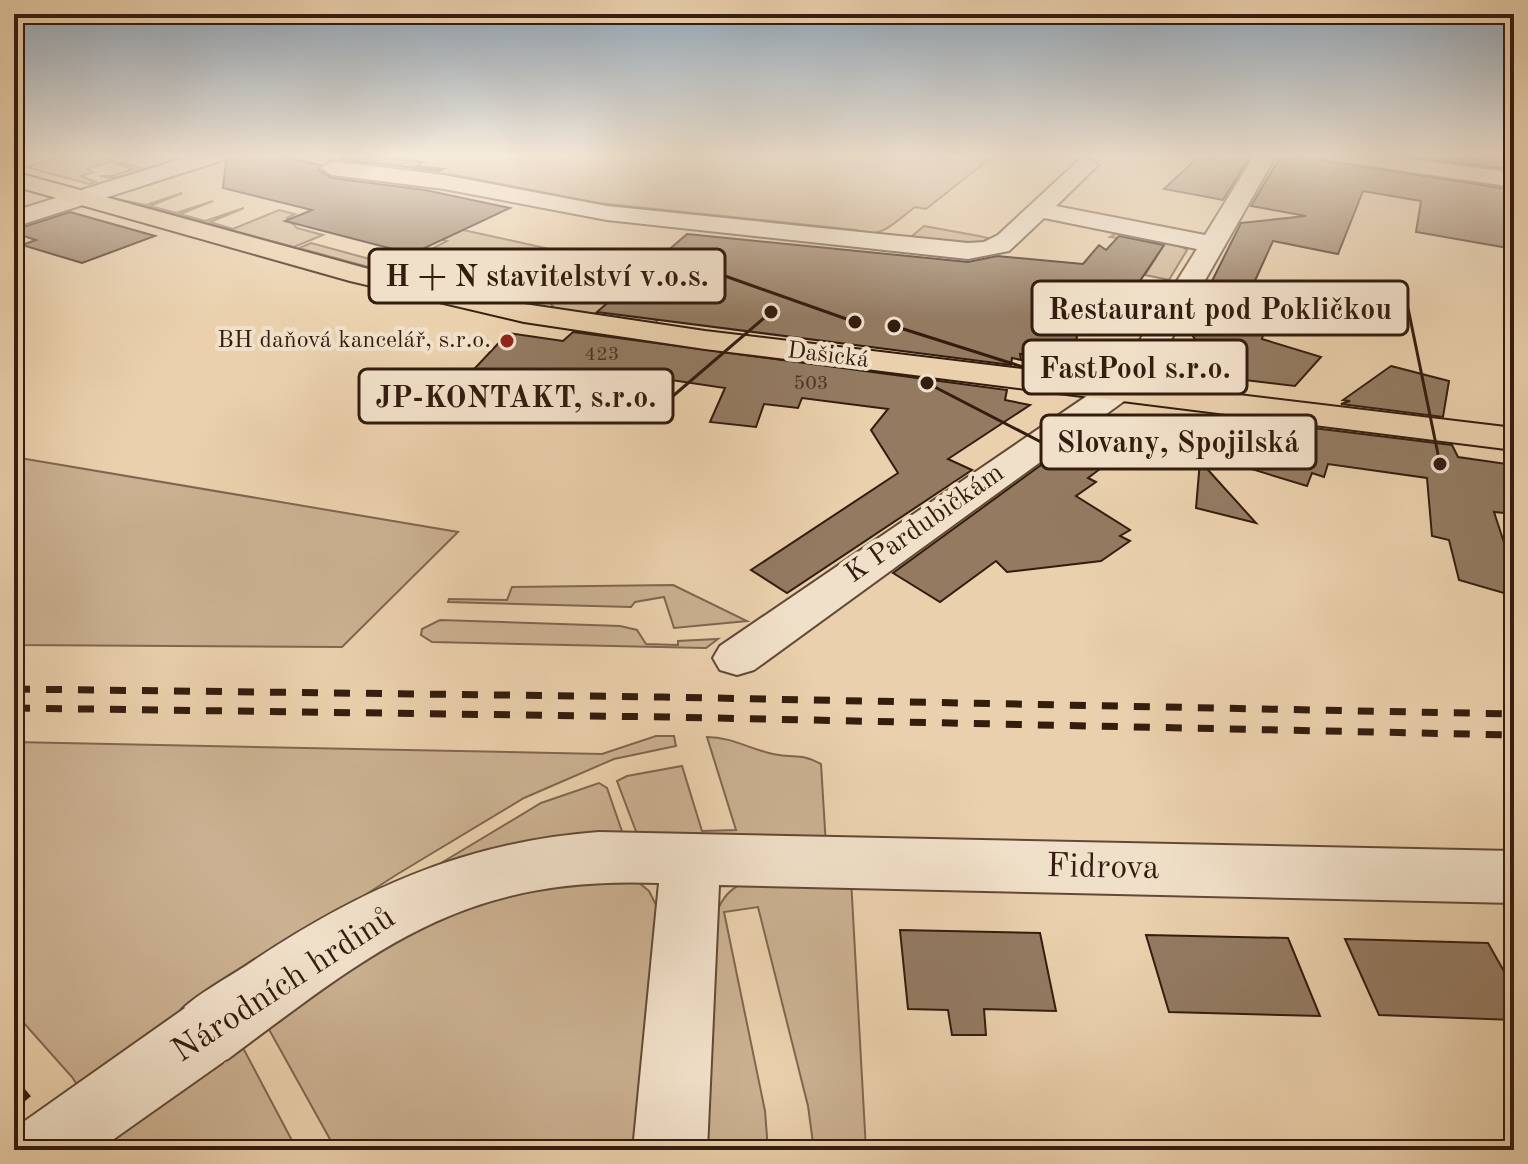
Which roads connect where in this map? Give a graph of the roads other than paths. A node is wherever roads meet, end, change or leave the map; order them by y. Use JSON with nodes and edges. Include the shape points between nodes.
{"nodes":[{"id":1,"x":47,"y":208,"type":"edge"},
{"id":2,"x":123,"y":208,"type":"edge"},
{"id":3,"x":582,"y":208,"type":"edge"},
{"id":4,"x":1234,"y":208,"type":"edge"},
{"id":5,"x":1038,"y":210,"type":"joint"},
{"id":6,"x":14,"y":219,"type":"edge"},
{"id":7,"x":1213,"y":244,"type":"junction"},
{"id":8,"x":1115,"y":392,"type":"junction"},
{"id":9,"x":1514,"y":439,"type":"edge"},
{"id":10,"x":737,"y":658,"type":"dead end"},
{"id":11,"x":691,"y":859,"type":"junction"},
{"id":12,"x":1514,"y":877,"type":"edge"},
{"id":13,"x":41,"y":1150,"type":"edge"},
{"id":14,"x":670,"y":1150,"type":"edge"}],
"edges":[{"from":1,"to":6,"type":"street"},
{"from":2,"to":8,"type":"main road","name":"Dašická","via":[[374,278],[524,313]]},
{"from":3,"to":5,"type":"street","via":[[978,251],[998,248]]},
{"from":4,"to":7,"type":"street","name":"K Pardubičkám"},
{"from":5,"to":7,"type":"street"},
{"from":7,"to":8,"type":"street","name":"K Pardubičkám","via":[[1136,373]]},
{"from":8,"to":9,"type":"main road","name":"Dašická"},
{"from":8,"to":10,"type":"street","name":"K Pardubičkám"},
{"from":11,"to":12,"type":"street","name":"Fidrova"},
{"from":11,"to":13,"type":"street","name":"Národních hrdinů","bridge":true,"via":[[552,862],[436,893],[368,923]]},
{"from":11,"to":14,"type":"street"}]}
